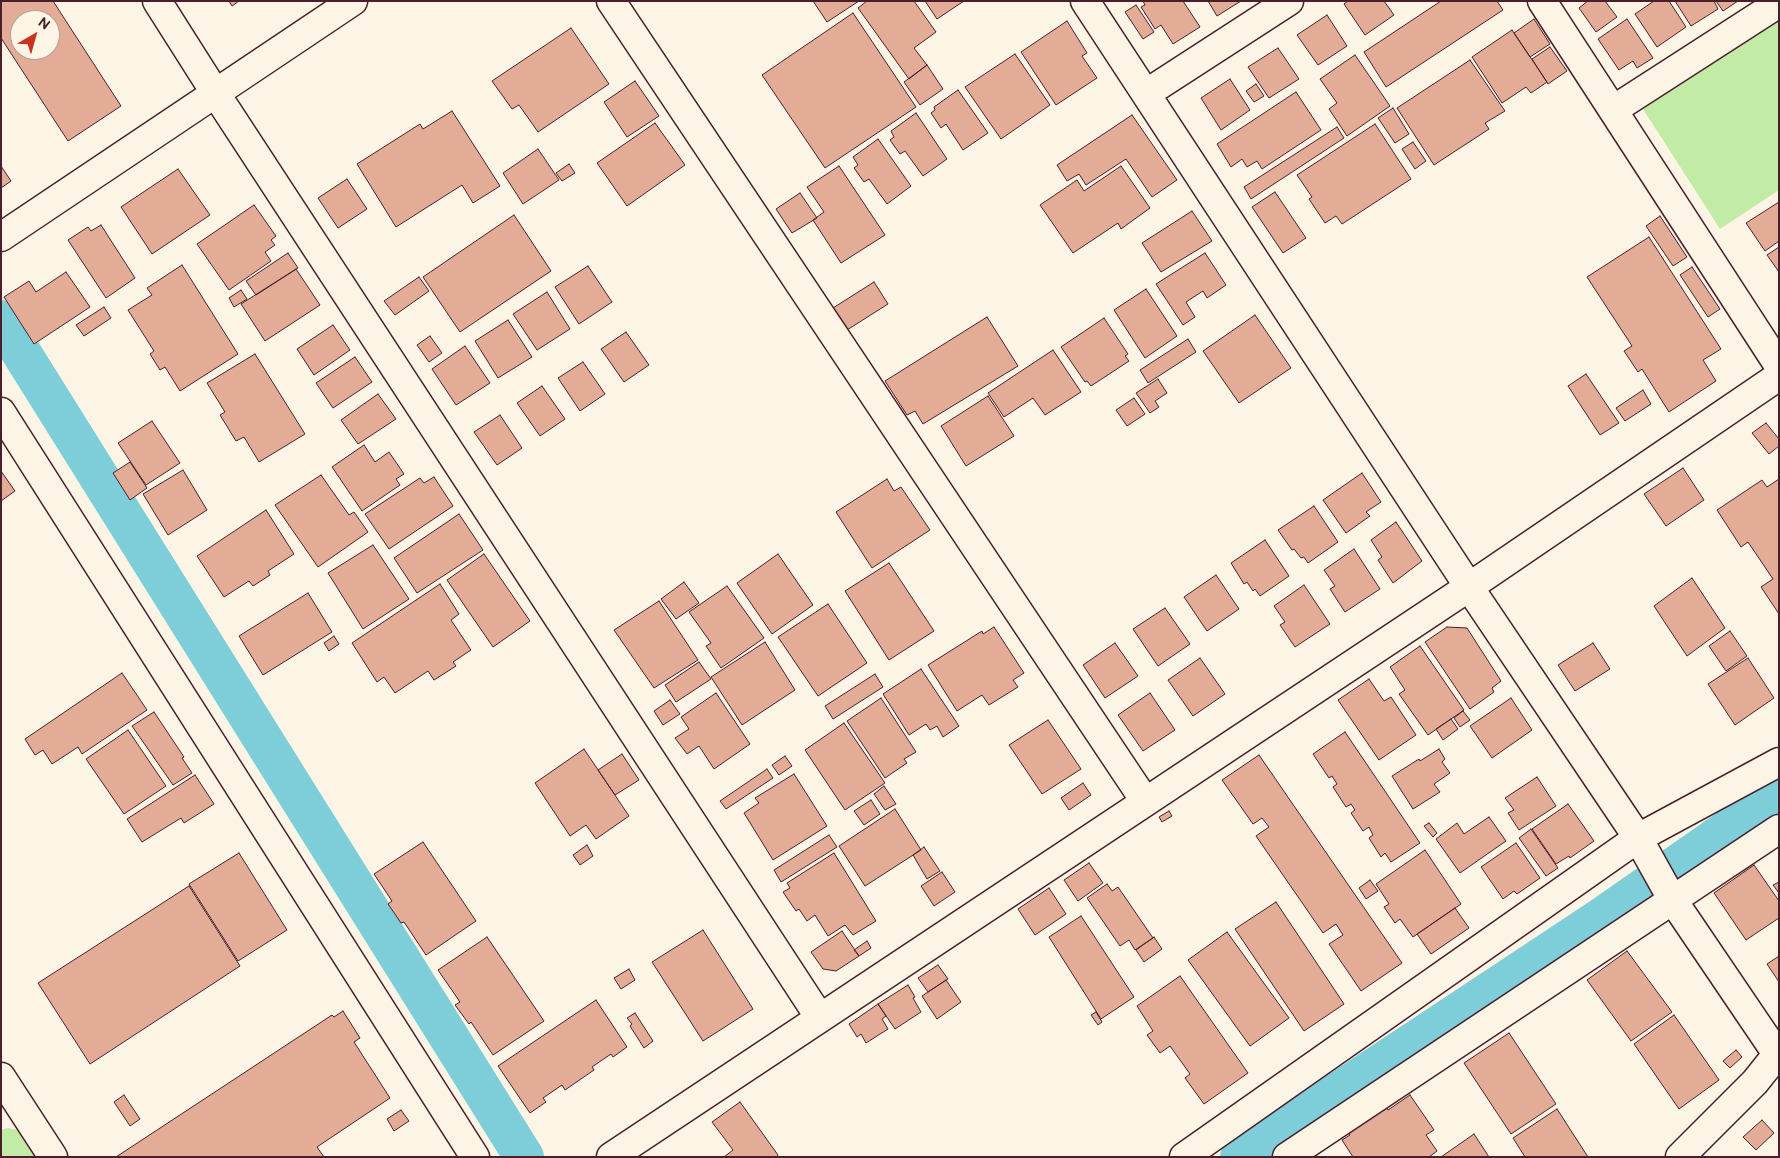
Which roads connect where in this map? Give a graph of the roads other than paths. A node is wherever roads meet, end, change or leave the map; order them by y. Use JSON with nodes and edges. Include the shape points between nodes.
{"nodes":[{"id":1,"x":157,"y":1,"type":"edge"},
{"id":2,"x":353,"y":1,"type":"edge"},
{"id":3,"x":611,"y":1,"type":"edge"},
{"id":4,"x":1086,"y":1,"type":"edge"},
{"id":5,"x":1289,"y":1,"type":"edge"},
{"id":6,"x":1542,"y":1,"type":"edge"},
{"id":7,"x":1779,"y":3,"type":"edge"},
{"id":8,"x":1146,"y":93,"type":"junction"},
{"id":9,"x":216,"y":94,"type":"junction"},
{"id":10,"x":1613,"y":110,"type":"junction"},
{"id":11,"x":1,"y":237,"type":"edge"},
{"id":12,"x":1779,"y":366,"type":"edge"},
{"id":13,"x":1779,"y":376,"type":"edge"},
{"id":14,"x":1,"y":412,"type":"edge"},
{"id":15,"x":1469,"y":587,"type":"junction"},
{"id":16,"x":1779,"y":762,"type":"edge"},
{"id":17,"x":1145,"y":801,"type":"junction"},
{"id":18,"x":1779,"y":829,"type":"edge"},
{"id":19,"x":1642,"y":846,"type":"junction"},
{"id":20,"x":1670,"y":895,"type":"junction"},
{"id":21,"x":820,"y":1018,"type":"junction"},
{"id":22,"x":1778,"y":1053,"type":"edge"},
{"id":23,"x":4,"y":1088,"type":"edge"},
{"id":24,"x":53,"y":1157,"type":"edge"},
{"id":25,"x":475,"y":1157,"type":"edge"},
{"id":26,"x":611,"y":1157,"type":"edge"},
{"id":27,"x":1184,"y":1157,"type":"edge"},
{"id":28,"x":1287,"y":1157,"type":"edge"},
{"id":29,"x":1680,"y":1157,"type":"edge"}],
"edges":[{"from":1,"to":9,"type":"street"},
{"from":2,"to":9,"type":"street"},
{"from":3,"to":17,"type":"street"},
{"from":4,"to":8,"type":"street"},
{"from":5,"to":8,"type":"street"},
{"from":6,"to":10,"type":"street"},
{"from":7,"to":10,"type":"street"},
{"from":8,"to":15,"type":"street"},
{"from":9,"to":11,"type":"street"},
{"from":9,"to":21,"type":"street"},
{"from":10,"to":12,"type":"street"},
{"from":13,"to":15,"type":"street"},
{"from":14,"to":25,"type":"street"},
{"from":15,"to":17,"type":"street"},
{"from":15,"to":19,"type":"street"},
{"from":16,"to":19,"type":"street"},
{"from":17,"to":21,"type":"street"},
{"from":18,"to":20,"type":"street"},
{"from":19,"to":20,"type":"street"},
{"from":19,"to":27,"type":"street"},
{"from":20,"to":22,"type":"street"},
{"from":20,"to":28,"type":"street"},
{"from":21,"to":26,"type":"street"},
{"from":22,"to":29,"type":"street","via":[[1755,1082]]},
{"from":23,"to":24,"type":"street"}]}
